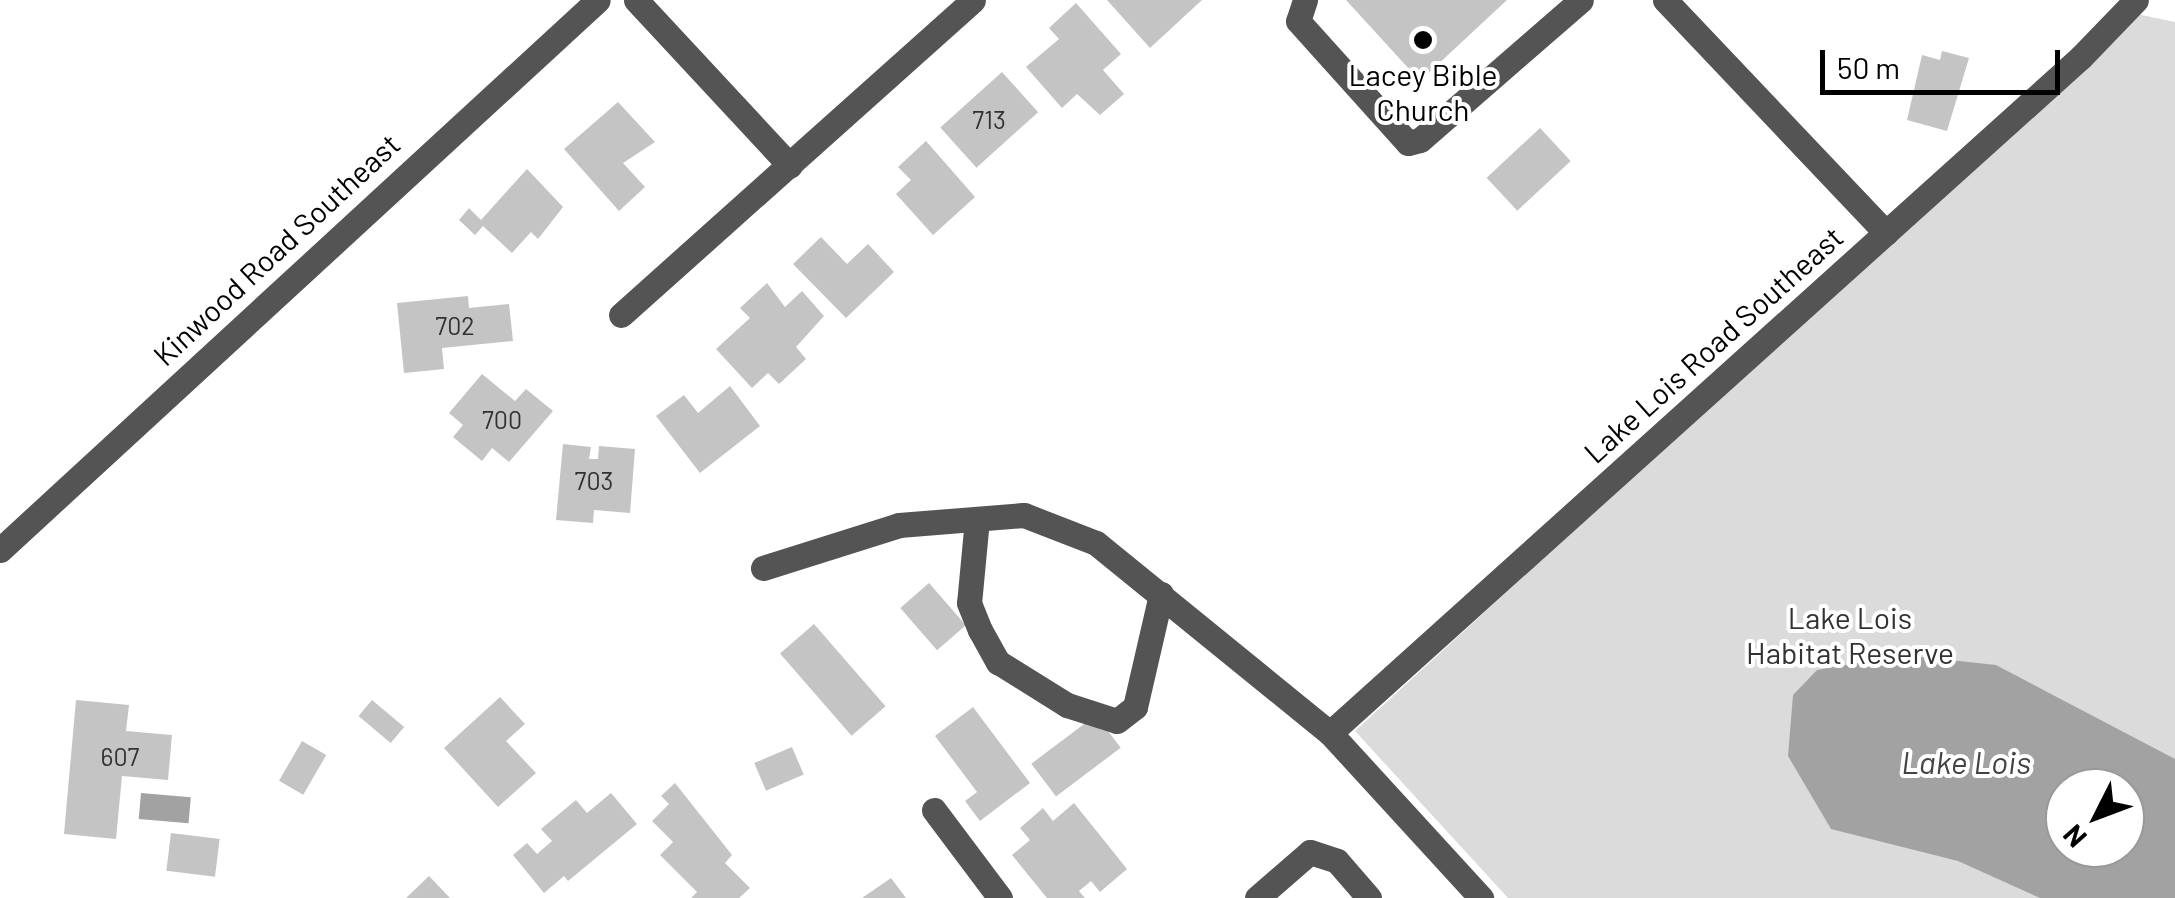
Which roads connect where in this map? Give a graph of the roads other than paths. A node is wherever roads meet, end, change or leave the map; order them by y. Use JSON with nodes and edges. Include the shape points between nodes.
{"nodes":[{"id":1,"x":598,"y":0,"type":"edge"},
{"id":2,"x":636,"y":0,"type":"edge"},
{"id":3,"x":973,"y":0,"type":"edge"},
{"id":4,"x":1305,"y":0,"type":"edge"},
{"id":5,"x":1581,"y":0,"type":"edge"},
{"id":6,"x":1665,"y":0,"type":"edge"},
{"id":7,"x":2136,"y":0,"type":"edge"},
{"id":8,"x":790,"y":166,"type":"junction"},
{"id":9,"x":1886,"y":233,"type":"junction"},
{"id":10,"x":621,"y":315,"type":"dead end"},
{"id":11,"x":977,"y":519,"type":"junction"},
{"id":12,"x":0,"y":550,"type":"edge"},
{"id":13,"x":763,"y":568,"type":"dead end"},
{"id":14,"x":1161,"y":594,"type":"junction"},
{"id":15,"x":1330,"y":733,"type":"junction"},
{"id":16,"x":934,"y":810,"type":"dead end"},
{"id":17,"x":1000,"y":898,"type":"edge"},
{"id":18,"x":1257,"y":898,"type":"edge"},
{"id":19,"x":1369,"y":898,"type":"edge"},
{"id":20,"x":1481,"y":898,"type":"edge"}],
"edges":[{"from":1,"to":12,"type":"street","name":"Kinwood Road Southeast"},
{"from":2,"to":8,"type":"street"},
{"from":3,"to":8,"type":"street"},
{"from":4,"to":5,"type":"street","via":[[1298,22],[1408,142],[1420,140]]},
{"from":6,"to":9,"type":"street"},
{"from":7,"to":9,"type":"street","name":"Lake Lois Road Southeast"},
{"from":8,"to":10,"type":"street"},
{"from":9,"to":15,"type":"street","name":"Lake Lois Road Southeast"},
{"from":11,"to":13,"type":"street","via":[[899,525]]},
{"from":11,"to":14,"type":"street","via":[[1024,516],[1096,543]]},
{"from":11,"to":14,"type":"street","via":[[969,603],[980,630],[998,662],[1067,705],[1117,720],[1135,707]]},
{"from":14,"to":15,"type":"street"},
{"from":15,"to":20,"type":"street"},
{"from":16,"to":17,"type":"street"},
{"from":18,"to":19,"type":"street","via":[[1310,852],[1337,861]]}]}
